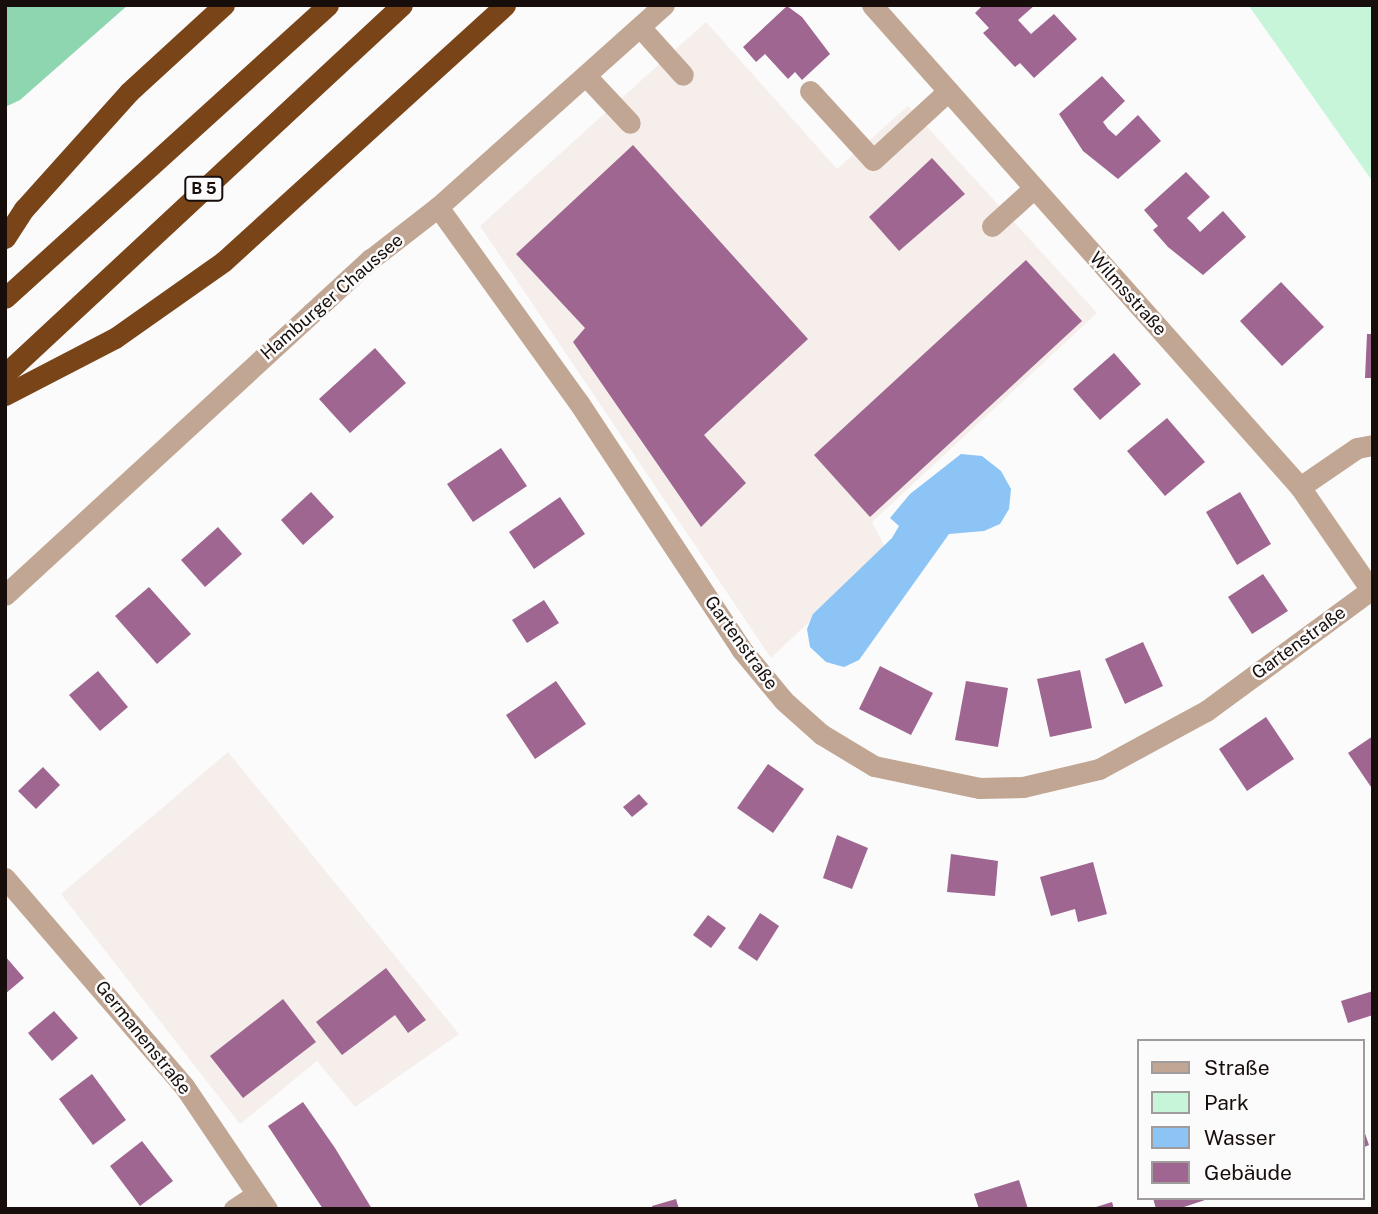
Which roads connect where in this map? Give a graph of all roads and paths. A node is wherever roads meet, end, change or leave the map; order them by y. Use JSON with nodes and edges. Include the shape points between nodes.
{"nodes":[{"id":1,"x":224,"y":5,"type":"edge"},
{"id":2,"x":328,"y":5,"type":"edge"},
{"id":3,"x":402,"y":5,"type":"edge"},
{"id":4,"x":505,"y":5,"type":"edge"},
{"id":5,"x":664,"y":5,"type":"edge"},
{"id":6,"x":872,"y":5,"type":"edge"},
{"id":7,"x":640,"y":27,"type":"junction"},
{"id":8,"x":683,"y":75,"type":"dead end"},
{"id":9,"x":586,"y":76,"type":"junction"},
{"id":10,"x":810,"y":91,"type":"dead end"},
{"id":11,"x":948,"y":91,"type":"junction"},
{"id":12,"x":630,"y":123,"type":"dead end"},
{"id":13,"x":1034,"y":188,"type":"junction"},
{"id":14,"x":438,"y":207,"type":"junction"},
{"id":15,"x":992,"y":226,"type":"dead end"},
{"id":16,"x":5,"y":238,"type":"edge"},
{"id":17,"x":5,"y":298,"type":"edge"},
{"id":18,"x":5,"y":373,"type":"edge"},
{"id":19,"x":5,"y":396,"type":"edge"},
{"id":20,"x":1373,"y":445,"type":"edge"},
{"id":21,"x":1300,"y":487,"type":"junction"},
{"id":22,"x":1372,"y":592,"type":"edge"},
{"id":23,"x":5,"y":595,"type":"edge"},
{"id":24,"x":5,"y":878,"type":"edge"},
{"id":25,"x":262,"y":1201,"type":"edge"},
{"id":26,"x":234,"y":1209,"type":"edge"}],
"edges":[{"from":1,"to":16,"type":"highway","via":[[129,92],[23,209]]},
{"from":2,"to":17,"type":"highway"},
{"from":3,"to":18,"type":"highway","number":"B 5"},
{"from":4,"to":19,"type":"highway","via":[[224,261],[115,338]]},
{"from":5,"to":7,"type":"street","name":"Hamburger Chaussee"},
{"from":6,"to":11,"type":"street","name":"Wilmsstraße"},
{"from":7,"to":8,"type":"street"},
{"from":7,"to":9,"type":"street","name":"Hamburger Chaussee"},
{"from":9,"to":12,"type":"street"},
{"from":9,"to":14,"type":"street","name":"Hamburger Chaussee"},
{"from":10,"to":11,"type":"street","via":[[873,160]]},
{"from":11,"to":13,"type":"street","name":"Wilmsstraße"},
{"from":13,"to":15,"type":"street"},
{"from":13,"to":21,"type":"street","name":"Wilmsstraße"},
{"from":14,"to":22,"type":"street","name":"Gartenstraße","via":[[579,403],[741,649],[784,701],[821,734],[874,765],[979,788],[1023,787],[1099,769],[1206,711]]},
{"from":14,"to":23,"type":"street","name":"Hamburger Chaussee","via":[[371,259]]},
{"from":20,"to":21,"type":"street","via":[[1356,448]]},
{"from":21,"to":22,"type":"street","name":"Wilmsstraße"},
{"from":24,"to":25,"type":"street","name":"Germanenstraße","via":[[175,1076]]},
{"from":25,"to":26,"type":"street"}]}
